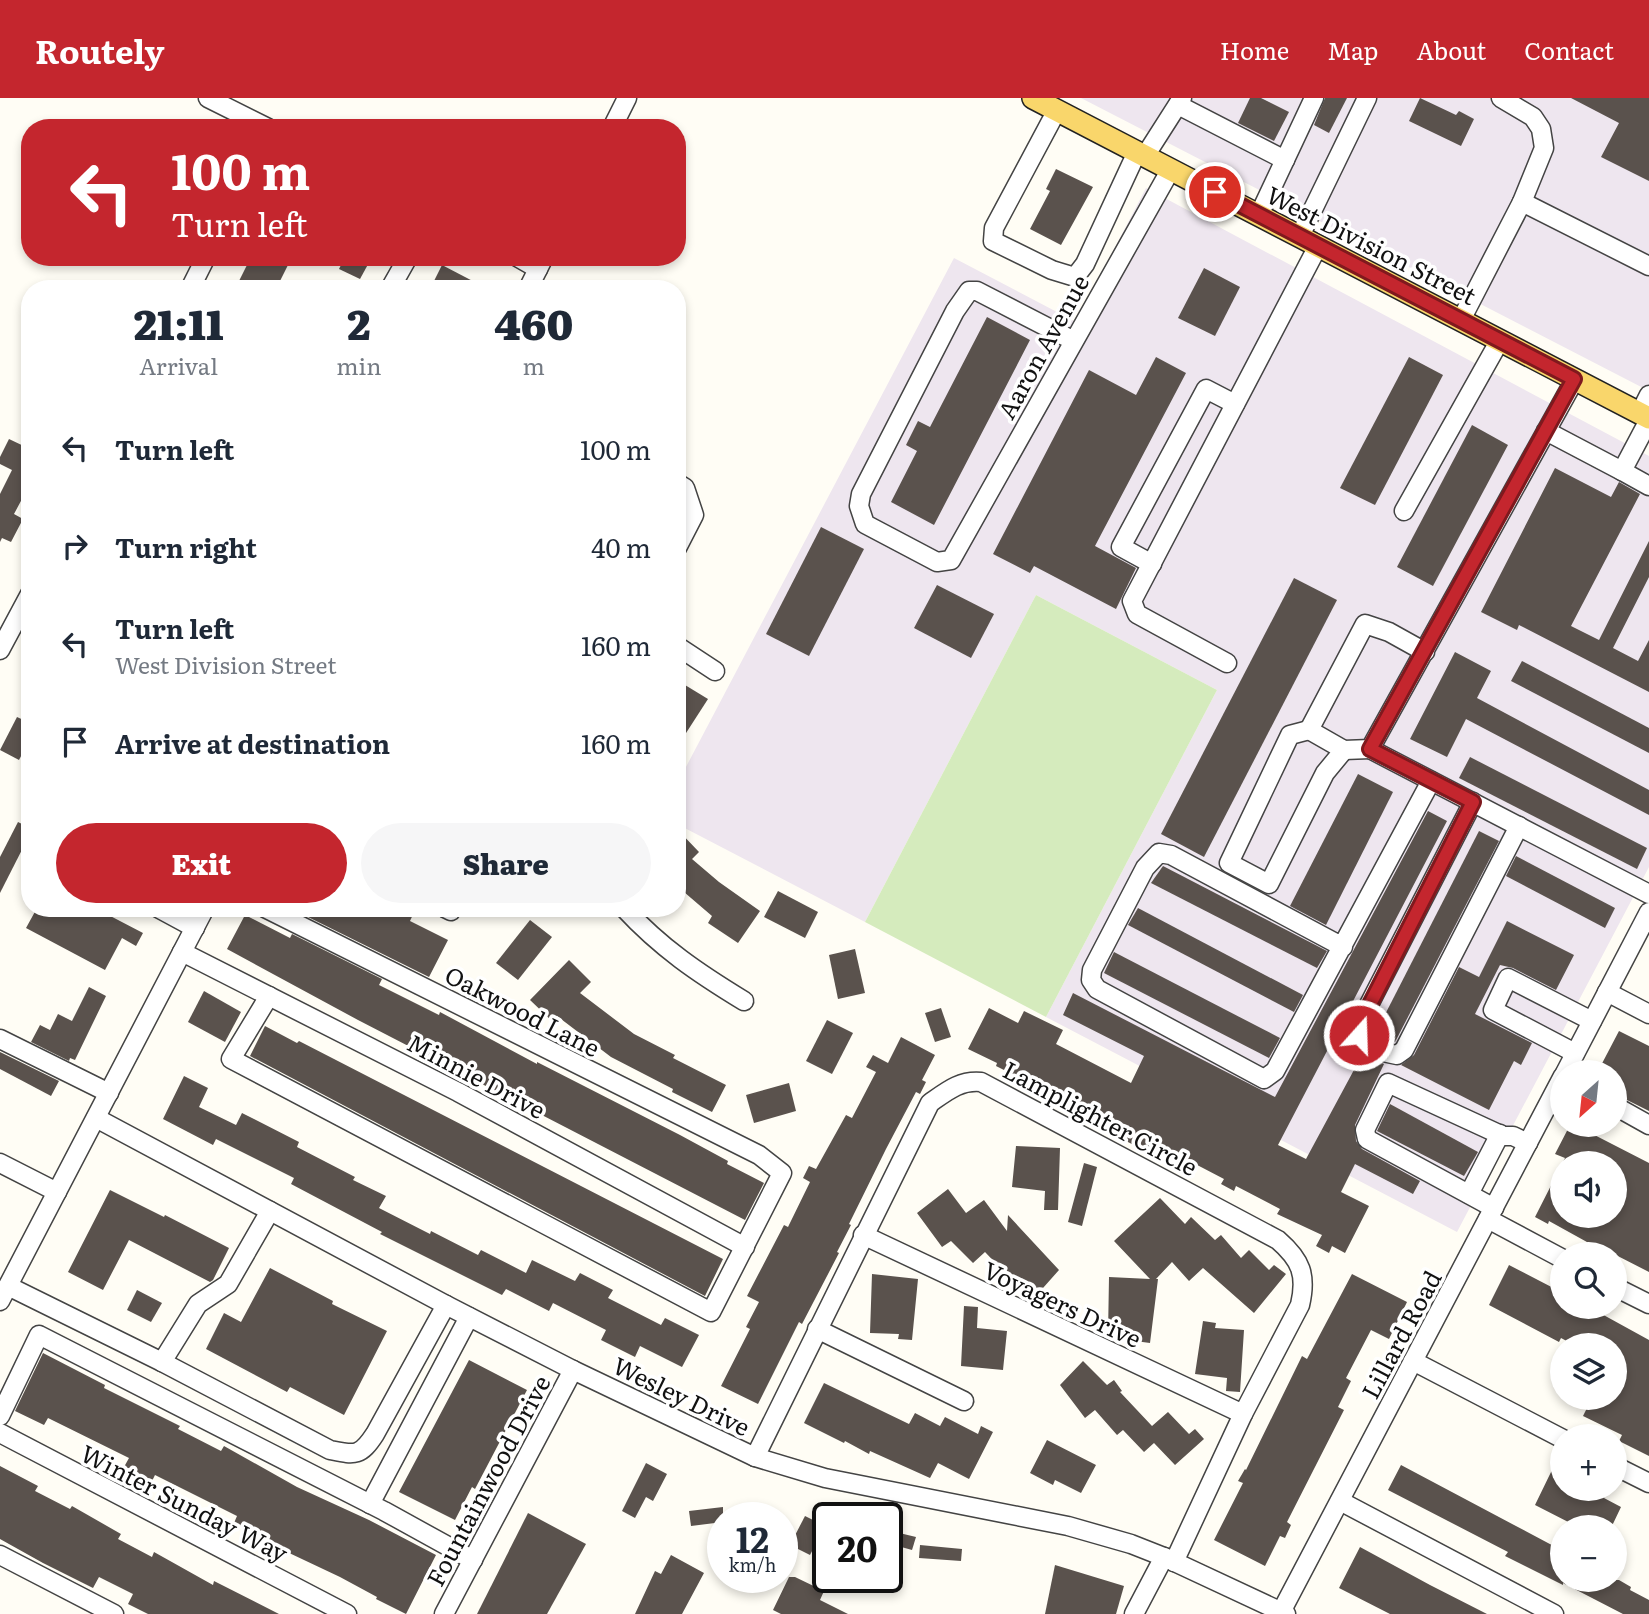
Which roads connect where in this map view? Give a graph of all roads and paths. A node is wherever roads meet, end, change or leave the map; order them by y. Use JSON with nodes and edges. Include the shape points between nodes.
{"nodes":[{"id":1,"x":208,"y":98,"type":"edge"},
{"id":2,"x":627,"y":98,"type":"edge"},
{"id":3,"x":1033,"y":98,"type":"edge"},
{"id":4,"x":1314,"y":98,"type":"edge"},
{"id":5,"x":1367,"y":98,"type":"edge"},
{"id":6,"x":1501,"y":98,"type":"edge"},
{"id":7,"x":1180,"y":102,"type":"edge"},
{"id":8,"x":1057,"y":110,"type":"junction"},
{"id":9,"x":250,"y":119,"type":"edge"},
{"id":10,"x":616,"y":119,"type":"edge"},
{"id":11,"x":1141,"y":154,"type":"junction"},
{"id":12,"x":1285,"y":160,"type":"junction"},
{"id":13,"x":1171,"y":169,"type":"junction"},
{"id":14,"x":1522,"y":202,"type":"junction"},
{"id":15,"x":1259,"y":215,"type":"junction"},
{"id":16,"x":1309,"y":241,"type":"junction"},
{"id":17,"x":1649,"y":266,"type":"edge"},
{"id":18,"x":1461,"y":320,"type":"junction"},
{"id":19,"x":1500,"y":340,"type":"junction"},
{"id":20,"x":1074,"y":341,"type":"junction"},
{"id":21,"x":1574,"y":379,"type":"junction"},
{"id":22,"x":1235,"y":404,"type":"junction"},
{"id":23,"x":1647,"y":412,"type":"edge"},
{"id":24,"x":1546,"y":431,"type":"junction"},
{"id":25,"x":1622,"y":471,"type":"junction"},
{"id":26,"x":1649,"y":486,"type":"edge"},
{"id":27,"x":686,"y":491,"type":"edge"},
{"id":28,"x":1404,"y":511,"type":"dead end"},
{"id":29,"x":686,"y":531,"type":"edge"},
{"id":30,"x":1152,"y":564,"type":"junction"},
{"id":31,"x":21,"y":611,"type":"edge"},
{"id":32,"x":0,"y":650,"type":"edge"},
{"id":33,"x":686,"y":652,"type":"edge"},
{"id":34,"x":1425,"y":652,"type":"junction"},
{"id":35,"x":1227,"y":663,"type":"dead end"},
{"id":36,"x":715,"y":671,"type":"dead end"},
{"id":37,"x":1309,"y":730,"type":"junction"},
{"id":38,"x":1370,"y":749,"type":"junction"},
{"id":39,"x":1344,"y":750,"type":"junction"},
{"id":40,"x":1431,"y":780,"type":"junction"},
{"id":41,"x":1473,"y":802,"type":"junction"},
{"id":42,"x":1519,"y":826,"type":"junction"},
{"id":43,"x":1649,"y":894,"type":"edge"},
{"id":44,"x":1649,"y":912,"type":"edge"},
{"id":45,"x":175,"y":917,"type":"edge"},
{"id":46,"x":200,"y":917,"type":"edge"},
{"id":47,"x":283,"y":917,"type":"edge"},
{"id":48,"x":633,"y":917,"type":"edge"},
{"id":49,"x":195,"y":928,"type":"junction"},
{"id":50,"x":1343,"y":947,"type":"junction"},
{"id":51,"x":183,"y":952,"type":"junction"},
{"id":52,"x":1607,"y":992,"type":"junction"},
{"id":53,"x":270,"y":996,"type":"junction"},
{"id":54,"x":744,"y":1002,"type":"dead end"},
{"id":55,"x":1649,"y":1014,"type":"edge"},
{"id":56,"x":1592,"y":1021,"type":"junction"},
{"id":57,"x":0,"y":1039,"type":"edge"},
{"id":58,"x":1575,"y":1053,"type":"junction"},
{"id":59,"x":1571,"y":1060,"type":"edge"},
{"id":60,"x":109,"y":1093,"type":"junction"},
{"id":61,"x":1550,"y":1101,"type":"edge"},
{"id":62,"x":1628,"y":1113,"type":"edge"},
{"id":63,"x":96,"y":1118,"type":"junction"},
{"id":64,"x":1649,"y":1125,"type":"edge"},
{"id":65,"x":1500,"y":1135,"type":"junction"},
{"id":66,"x":1528,"y":1143,"type":"junction"},
{"id":67,"x":0,"y":1163,"type":"edge"},
{"id":68,"x":57,"y":1192,"type":"junction"},
{"id":69,"x":1469,"y":1194,"type":"junction"},
{"id":70,"x":270,"y":1210,"type":"junction"},
{"id":71,"x":1491,"y":1214,"type":"junction"},
{"id":72,"x":863,"y":1235,"type":"junction"},
{"id":73,"x":745,"y":1247,"type":"junction"},
{"id":74,"x":1550,"y":1251,"type":"edge"},
{"id":75,"x":1627,"y":1293,"type":"edge"},
{"id":76,"x":4,"y":1294,"type":"edge"},
{"id":77,"x":1649,"y":1304,"type":"edge"},
{"id":78,"x":446,"y":1305,"type":"junction"},
{"id":79,"x":469,"y":1317,"type":"junction"},
{"id":80,"x":817,"y":1329,"type":"junction"},
{"id":81,"x":1413,"y":1361,"type":"junction"},
{"id":82,"x":162,"y":1362,"type":"junction"},
{"id":83,"x":573,"y":1370,"type":"junction"},
{"id":84,"x":964,"y":1401,"type":"dead end"},
{"id":85,"x":1243,"y":1414,"type":"junction"},
{"id":86,"x":0,"y":1416,"type":"edge"},
{"id":87,"x":1550,"y":1431,"type":"edge"},
{"id":88,"x":0,"y":1433,"type":"edge"},
{"id":89,"x":755,"y":1457,"type":"junction"},
{"id":90,"x":1627,"y":1472,"type":"edge"},
{"id":91,"x":1649,"y":1483,"type":"edge"},
{"id":92,"x":1340,"y":1501,"type":"junction"},
{"id":93,"x":370,"y":1504,"type":"junction"},
{"id":94,"x":0,"y":1555,"type":"edge"},
{"id":95,"x":1169,"y":1559,"type":"junction"},
{"id":96,"x":473,"y":1560,"type":"junction"},
{"id":97,"x":450,"y":1612,"type":"edge"},
{"id":98,"x":1283,"y":1613,"type":"edge"},
{"id":99,"x":114,"y":1614,"type":"edge"},
{"id":100,"x":347,"y":1614,"type":"edge"},
{"id":101,"x":1134,"y":1614,"type":"edge"},
{"id":102,"x":1554,"y":1614,"type":"edge"}],
"edges":[{"from":1,"to":9,"type":"street"},
{"from":2,"to":10,"type":"street"},
{"from":3,"to":8,"type":"main road","name":"West Division Street"},
{"from":4,"to":12,"type":"street"},
{"from":5,"to":16,"type":"street"},
{"from":6,"to":14,"type":"street","via":[[1533,117],[1541,129],[1544,148]]},
{"from":7,"to":11,"type":"street"},
{"from":7,"to":12,"type":"street"},
{"from":8,"to":11,"type":"main road","name":"West Division Street"},
{"from":8,"to":11,"type":"street","via":[[994,228],[993,241],[1075,277]]},
{"from":11,"to":13,"type":"main road","name":"West Division Street"},
{"from":12,"to":15,"type":"street"},
{"from":13,"to":15,"type":"main road","name":"West Division Street"},
{"from":13,"to":20,"type":"street","name":"Aaron Avenue"},
{"from":14,"to":17,"type":"street"},
{"from":14,"to":18,"type":"street"},
{"from":15,"to":16,"type":"main road","name":"West Division Street"},
{"from":16,"to":18,"type":"main road","name":"West Division Street"},
{"from":16,"to":22,"type":"street"},
{"from":18,"to":19,"type":"main road","name":"West Division Street"},
{"from":19,"to":21,"type":"main road","name":"West Division Street"},
{"from":19,"to":28,"type":"street"},
{"from":20,"to":20,"type":"street","name":"Aaron Avenue","via":[[951,560],[937,562],[865,524],[859,506],[861,494],[969,291]]},
{"from":21,"to":23,"type":"main road","name":"West Division Street"},
{"from":21,"to":24,"type":"street"},
{"from":22,"to":30,"type":"street"},
{"from":22,"to":30,"type":"street","via":[[1206,389],[1121,548]]},
{"from":23,"to":25,"type":"street"},
{"from":24,"to":25,"type":"street"},
{"from":24,"to":34,"type":"street"},
{"from":25,"to":26,"type":"street"},
{"from":27,"to":29,"type":"street","via":[[694,515]]},
{"from":30,"to":35,"type":"street","via":[[1132,601],[1137,614]]},
{"from":31,"to":32,"type":"street"},
{"from":33,"to":36,"type":"street"},
{"from":34,"to":37,"type":"street","via":[[1364,624]]},
{"from":34,"to":38,"type":"street"},
{"from":37,"to":39,"type":"street"},
{"from":37,"to":39,"type":"street","via":[[1290,736],[1229,863],[1269,884],[1325,773]]},
{"from":38,"to":39,"type":"street"},
{"from":38,"to":40,"type":"street"},
{"from":40,"to":41,"type":"street"},
{"from":40,"to":50,"type":"street"},
{"from":41,"to":42,"type":"street"},
{"from":41,"to":42,"type":"street","via":[[1359,1026],[1364,1044],[1397,1055],[1404,1050]]},
{"from":42,"to":43,"type":"street"},
{"from":44,"to":52,"type":"street","name":"Lillard Road"},
{"from":45,"to":49,"type":"street"},
{"from":46,"to":49,"type":"street"},
{"from":47,"to":73,"type":"street","name":"Oakwood Lane","via":[[759,1155],[782,1173]]},
{"from":48,"to":54,"type":"street","via":[[687,965]]},
{"from":49,"to":51,"type":"street"},
{"from":50,"to":50,"type":"street","via":[[1275,1071],[1264,1079],[1097,989],[1091,980],[1145,869],[1159,853],[1171,855]]},
{"from":51,"to":53,"type":"street","name":"Minnie Drive"},
{"from":51,"to":60,"type":"street"},
{"from":52,"to":55,"type":"street"},
{"from":52,"to":56,"type":"street","name":"Lillard Road"},
{"from":53,"to":73,"type":"street","name":"Minnie Drive"},
{"from":53,"to":73,"type":"street","via":[[231,1059],[711,1312]]},
{"from":56,"to":58,"type":"street","name":"Lillard Road"},
{"from":56,"to":58,"type":"street","via":[[1508,978],[1493,1010]]},
{"from":57,"to":60,"type":"street"},
{"from":58,"to":59,"type":"street","name":"Lillard Road"},
{"from":60,"to":63,"type":"street"},
{"from":61,"to":66,"type":"street","name":"Lillard Road"},
{"from":62,"to":64,"type":"street"},
{"from":63,"to":68,"type":"street"},
{"from":63,"to":70,"type":"street","name":"Wesley Drive"},
{"from":65,"to":66,"type":"street"},
{"from":65,"to":69,"type":"street"},
{"from":65,"to":69,"type":"street","via":[[1388,1083],[1365,1136]]},
{"from":66,"to":71,"type":"street","name":"Lillard Road"},
{"from":67,"to":68,"type":"street"},
{"from":68,"to":76,"type":"street"},
{"from":69,"to":71,"type":"street"},
{"from":70,"to":78,"type":"street","name":"Wesley Drive"},
{"from":70,"to":82,"type":"street","via":[[228,1284],[198,1304]]},
{"from":71,"to":74,"type":"street"},
{"from":71,"to":81,"type":"street","name":"Lillard Road"},
{"from":72,"to":80,"type":"street","name":"Lamplighter Circle"},
{"from":72,"to":85,"type":"street","name":"Voyagers Drive"},
{"from":72,"to":85,"type":"street","name":"Lamplighter Circle","via":[[930,1103],[958,1084],[981,1082],[1291,1251],[1304,1288],[1300,1305]]},
{"from":75,"to":77,"type":"street"},
{"from":76,"to":82,"type":"street"},
{"from":78,"to":79,"type":"street","name":"Wesley Drive"},
{"from":78,"to":82,"type":"street","via":[[365,1450],[349,1454],[330,1450]]},
{"from":79,"to":83,"type":"street","name":"Wesley Drive"},
{"from":79,"to":93,"type":"street"},
{"from":80,"to":84,"type":"street"},
{"from":80,"to":89,"type":"street","name":"Lamplighter Circle"},
{"from":81,"to":87,"type":"street"},
{"from":81,"to":92,"type":"street","name":"Lillard Road"},
{"from":83,"to":89,"type":"street","name":"Wesley Drive"},
{"from":83,"to":96,"type":"street","name":"Fountainwood Drive"},
{"from":85,"to":95,"type":"street","name":"Lamplighter Circle"},
{"from":86,"to":93,"type":"street","via":[[39,1335]]},
{"from":88,"to":100,"type":"street","name":"Winter Sunday Way"},
{"from":89,"to":95,"type":"street","name":"Wesley Drive","via":[[825,1478],[1068,1526]]},
{"from":90,"to":91,"type":"street"},
{"from":92,"to":98,"type":"street","name":"Lillard Road"},
{"from":92,"to":102,"type":"street"},
{"from":93,"to":96,"type":"street"},
{"from":94,"to":99,"type":"street"},
{"from":95,"to":98,"type":"street","name":"Wesley Drive"},
{"from":95,"to":101,"type":"street","name":"Lamplighter Circle"},
{"from":96,"to":97,"type":"street","name":"Fountainwood Drive"}]}
